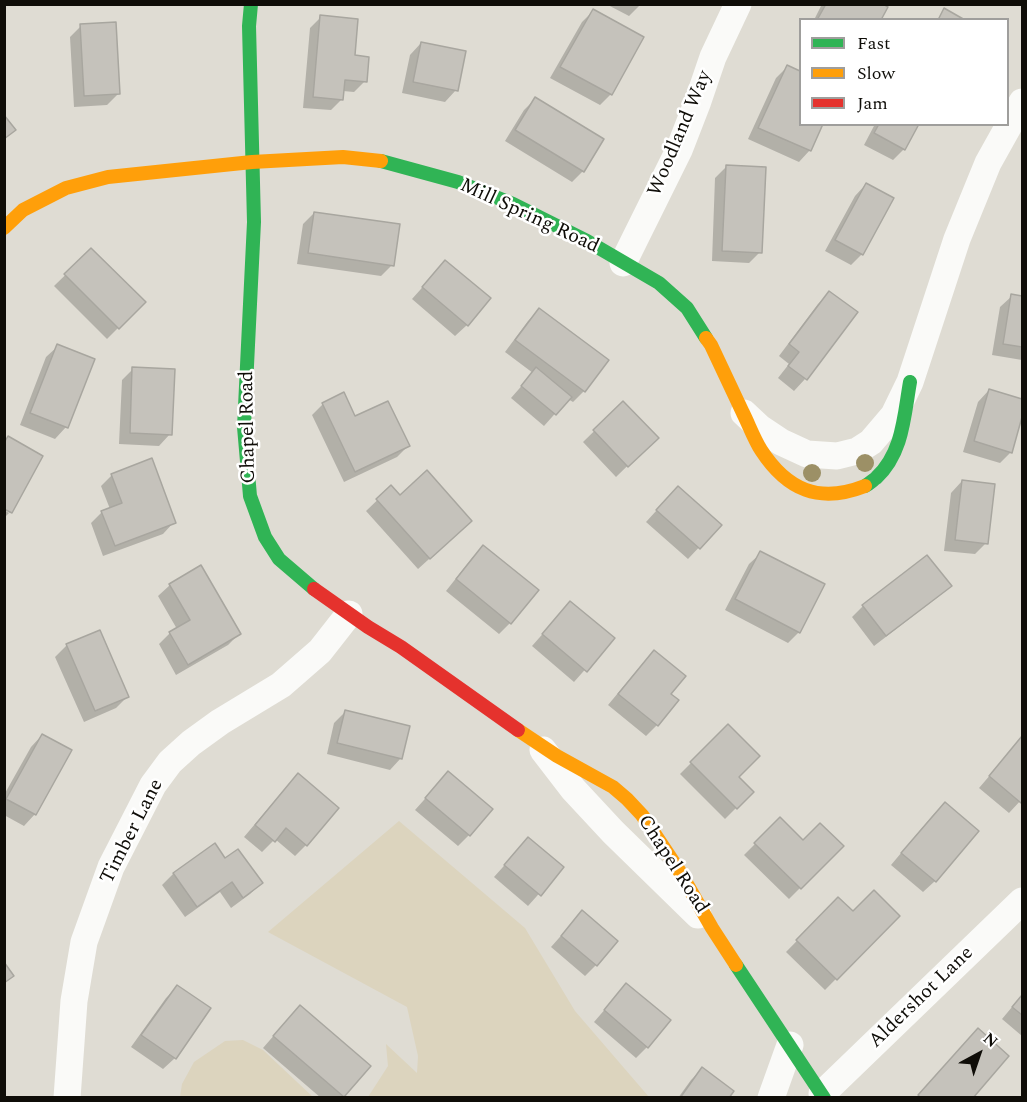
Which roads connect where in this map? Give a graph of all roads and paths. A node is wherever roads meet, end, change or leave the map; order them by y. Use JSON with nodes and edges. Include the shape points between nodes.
{"nodes":[{"id":1,"x":251,"y":4,"type":"edge"},
{"id":2,"x":738,"y":4,"type":"edge"},
{"id":3,"x":1023,"y":102,"type":"edge"},
{"id":4,"x":252,"y":162,"type":"junction"},
{"id":5,"x":4,"y":228,"type":"edge"},
{"id":6,"x":623,"y":263,"type":"junction"},
{"id":7,"x":910,"y":382,"type":"junction"},
{"id":8,"x":741,"y":410,"type":"junction"},
{"id":9,"x":349,"y":614,"type":"junction"},
{"id":10,"x":539,"y":745,"type":"joint"},
{"id":11,"x":1023,"y":902,"type":"edge"},
{"id":12,"x":712,"y":928,"type":"joint"},
{"id":13,"x":790,"y":1046,"type":"junction"},
{"id":14,"x":823,"y":1096,"type":"edge"},
{"id":15,"x":67,"y":1098,"type":"edge"},
{"id":16,"x":771,"y":1098,"type":"edge"}],
"edges":[{"from":1,"to":4,"type":"street","name":"Chapel Road"},
{"from":2,"to":6,"type":"street","name":"Woodland Way","via":[[679,150]]},
{"from":3,"to":7,"type":"street","name":"Mill Spring Road","via":[[988,164],[957,239]]},
{"from":4,"to":5,"type":"street","name":"Mill Spring Road","via":[[108,177],[66,188],[23,210]]},
{"from":4,"to":6,"type":"street","name":"Mill Spring Road","via":[[343,157],[384,161],[458,182],[513,204]]},
{"from":4,"to":9,"type":"street","name":"Chapel Road","via":[[254,222],[244,427],[250,496],[265,537],[279,559]]},
{"from":6,"to":8,"type":"street","name":"Mill Spring Road","via":[[659,284],[687,308],[711,345]]},
{"from":7,"to":8,"type":"street","name":"Mill Spring Road","via":[[894,415],[871,442],[837,456],[807,454],[781,442]]},
{"from":7,"to":8,"type":"street","name":"Mill Spring Road","via":[[900,440],[893,456],[868,484],[849,492],[827,494],[802,489],[780,475],[760,449]]},
{"from":9,"to":10,"type":"street","name":"Chapel Road"},
{"from":9,"to":15,"type":"street","name":"Timber Lane","via":[[320,651],[281,685],[191,743],[153,785],[111,867],[84,942],[74,1001]]},
{"from":10,"to":12,"type":"street","name":"Chapel Road","via":[[613,832]]},
{"from":11,"to":14,"type":"street","name":"Aldershot Lane"},
{"from":12,"to":13,"type":"street","name":"Chapel Road"},
{"from":13,"to":14,"type":"street","name":"Chapel Road"},
{"from":13,"to":16,"type":"street"}]}
